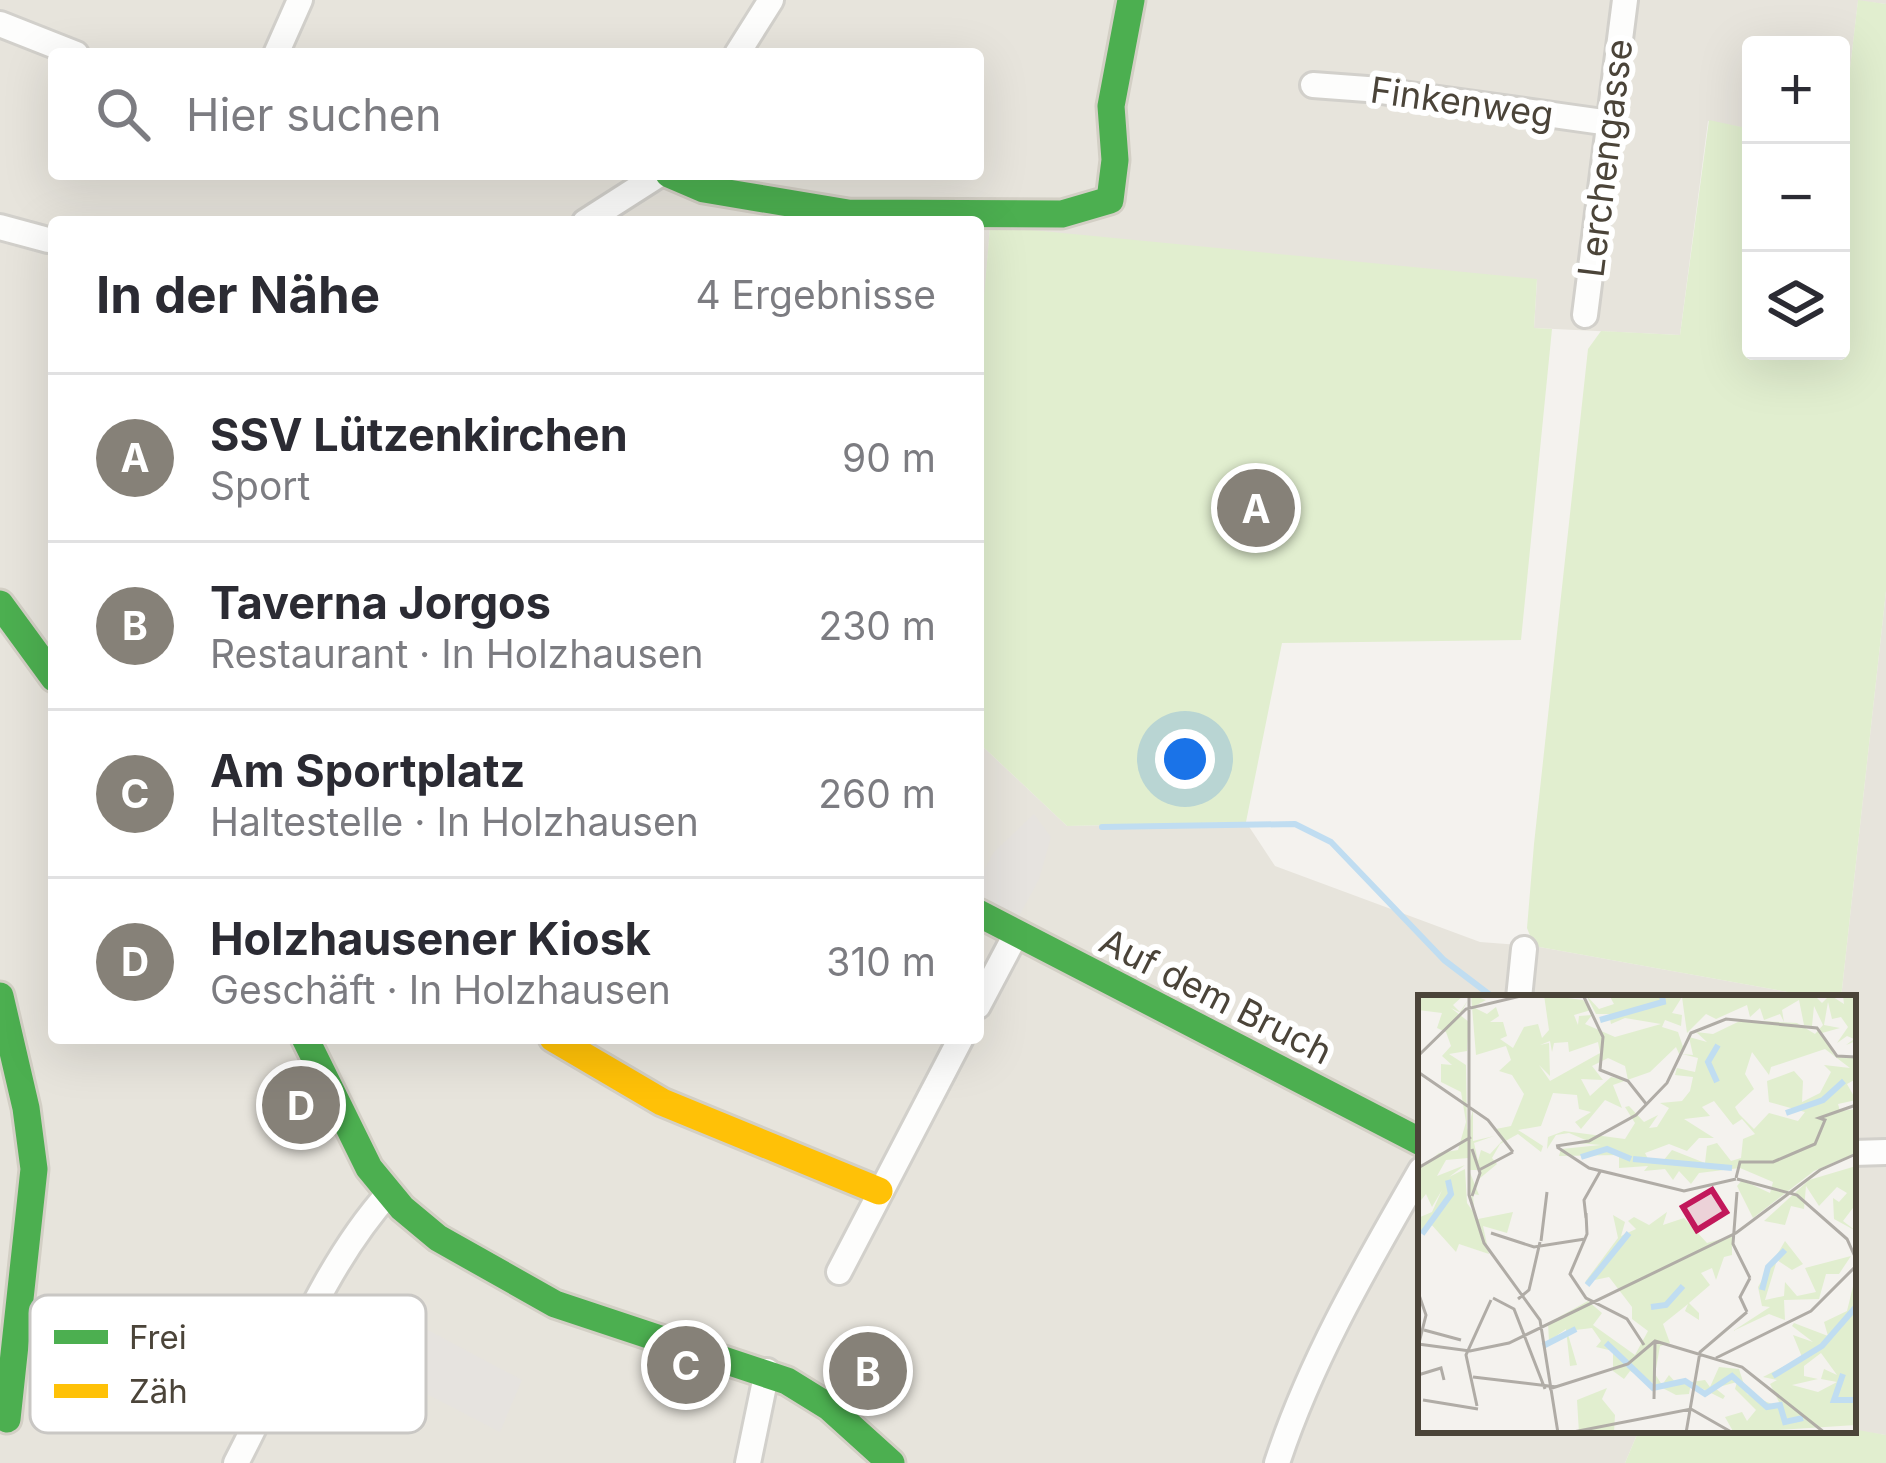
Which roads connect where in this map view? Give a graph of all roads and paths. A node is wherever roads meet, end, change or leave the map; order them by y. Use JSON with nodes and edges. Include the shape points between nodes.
{"nodes":[{"id":1,"x":300,"y":0,"type":"edge"},
{"id":2,"x":772,"y":0,"type":"edge"},
{"id":3,"x":1131,"y":0,"type":"edge"},
{"id":4,"x":1625,"y":0,"type":"edge"},
{"id":5,"x":0,"y":24,"type":"edge"},
{"id":6,"x":61,"y":48,"type":"edge"},
{"id":7,"x":279,"y":48,"type":"edge"},
{"id":8,"x":741,"y":48,"type":"edge"},
{"id":9,"x":1313,"y":85,"type":"dead end"},
{"id":10,"x":1610,"y":123,"type":"junction"},
{"id":11,"x":651,"y":180,"type":"edge"},
{"id":12,"x":683,"y":180,"type":"edge"},
{"id":13,"x":594,"y":216,"type":"edge"},
{"id":14,"x":0,"y":227,"type":"edge"},
{"id":15,"x":47,"y":240,"type":"dead end"},
{"id":16,"x":1585,"y":315,"type":"dead end"},
{"id":17,"x":0,"y":604,"type":"edge"},
{"id":18,"x":48,"y":670,"type":"edge"},
{"id":19,"x":984,"y":916,"type":"edge"},
{"id":20,"x":1016,"y":934,"type":"junction"},
{"id":21,"x":1524,"y":950,"type":"dead end"},
{"id":22,"x":984,"y":995,"type":"edge"},
{"id":23,"x":1519,"y":995,"type":"edge"},
{"id":24,"x":0,"y":996,"type":"edge"},
{"id":25,"x":308,"y":1044,"type":"edge"},
{"id":26,"x":563,"y":1044,"type":"edge"},
{"id":27,"x":958,"y":1044,"type":"edge"},
{"id":28,"x":1418,"y":1140,"type":"edge"},
{"id":29,"x":1886,"y":1152,"type":"edge"},
{"id":30,"x":1856,"y":1153,"type":"edge"},
{"id":31,"x":1418,"y":1175,"type":"edge"},
{"id":32,"x":879,"y":1191,"type":"junction"},
{"id":33,"x":389,"y":1193,"type":"junction"},
{"id":34,"x":839,"y":1272,"type":"dead end"},
{"id":35,"x":320,"y":1295,"type":"edge"},
{"id":36,"x":767,"y":1371,"type":"junction"},
{"id":37,"x":6,"y":1402,"type":"edge"},
{"id":38,"x":251,"y":1433,"type":"edge"},
{"id":39,"x":236,"y":1463,"type":"edge"},
{"id":40,"x":748,"y":1463,"type":"edge"},
{"id":41,"x":891,"y":1463,"type":"edge"},
{"id":42,"x":1277,"y":1463,"type":"edge"}],
"edges":[{"from":1,"to":7,"type":"street"},
{"from":2,"to":8,"type":"street"},
{"from":3,"to":12,"type":"street","via":[[1111,106],[1110,200],[1062,214],[848,212]]},
{"from":4,"to":10,"type":"street","name":"Lerchengasse"},
{"from":5,"to":6,"type":"street"},
{"from":9,"to":10,"type":"street","name":"Finkenweg"},
{"from":10,"to":16,"type":"street","name":"Lerchengasse"},
{"from":11,"to":13,"type":"street"},
{"from":14,"to":15,"type":"street"},
{"from":17,"to":18,"type":"street"},
{"from":19,"to":20,"type":"street","name":"Auf dem Bruch"},
{"from":20,"to":22,"type":"street"},
{"from":20,"to":28,"type":"street","name":"Auf dem Bruch"},
{"from":21,"to":23,"type":"street"},
{"from":24,"to":37,"type":"street","via":[[34,1169]]},
{"from":25,"to":33,"type":"street","via":[[351,1138]]},
{"from":26,"to":32,"type":"street","via":[[662,1102]]},
{"from":27,"to":32,"type":"street"},
{"from":29,"to":30,"type":"street"},
{"from":31,"to":42,"type":"street","via":[[1300,1397]]},
{"from":32,"to":34,"type":"street"},
{"from":33,"to":35,"type":"street"},
{"from":33,"to":36,"type":"street","via":[[438,1238],[555,1304]]},
{"from":36,"to":40,"type":"street"},
{"from":36,"to":41,"type":"street","via":[[829,1407]]},
{"from":38,"to":39,"type":"street"}]}
